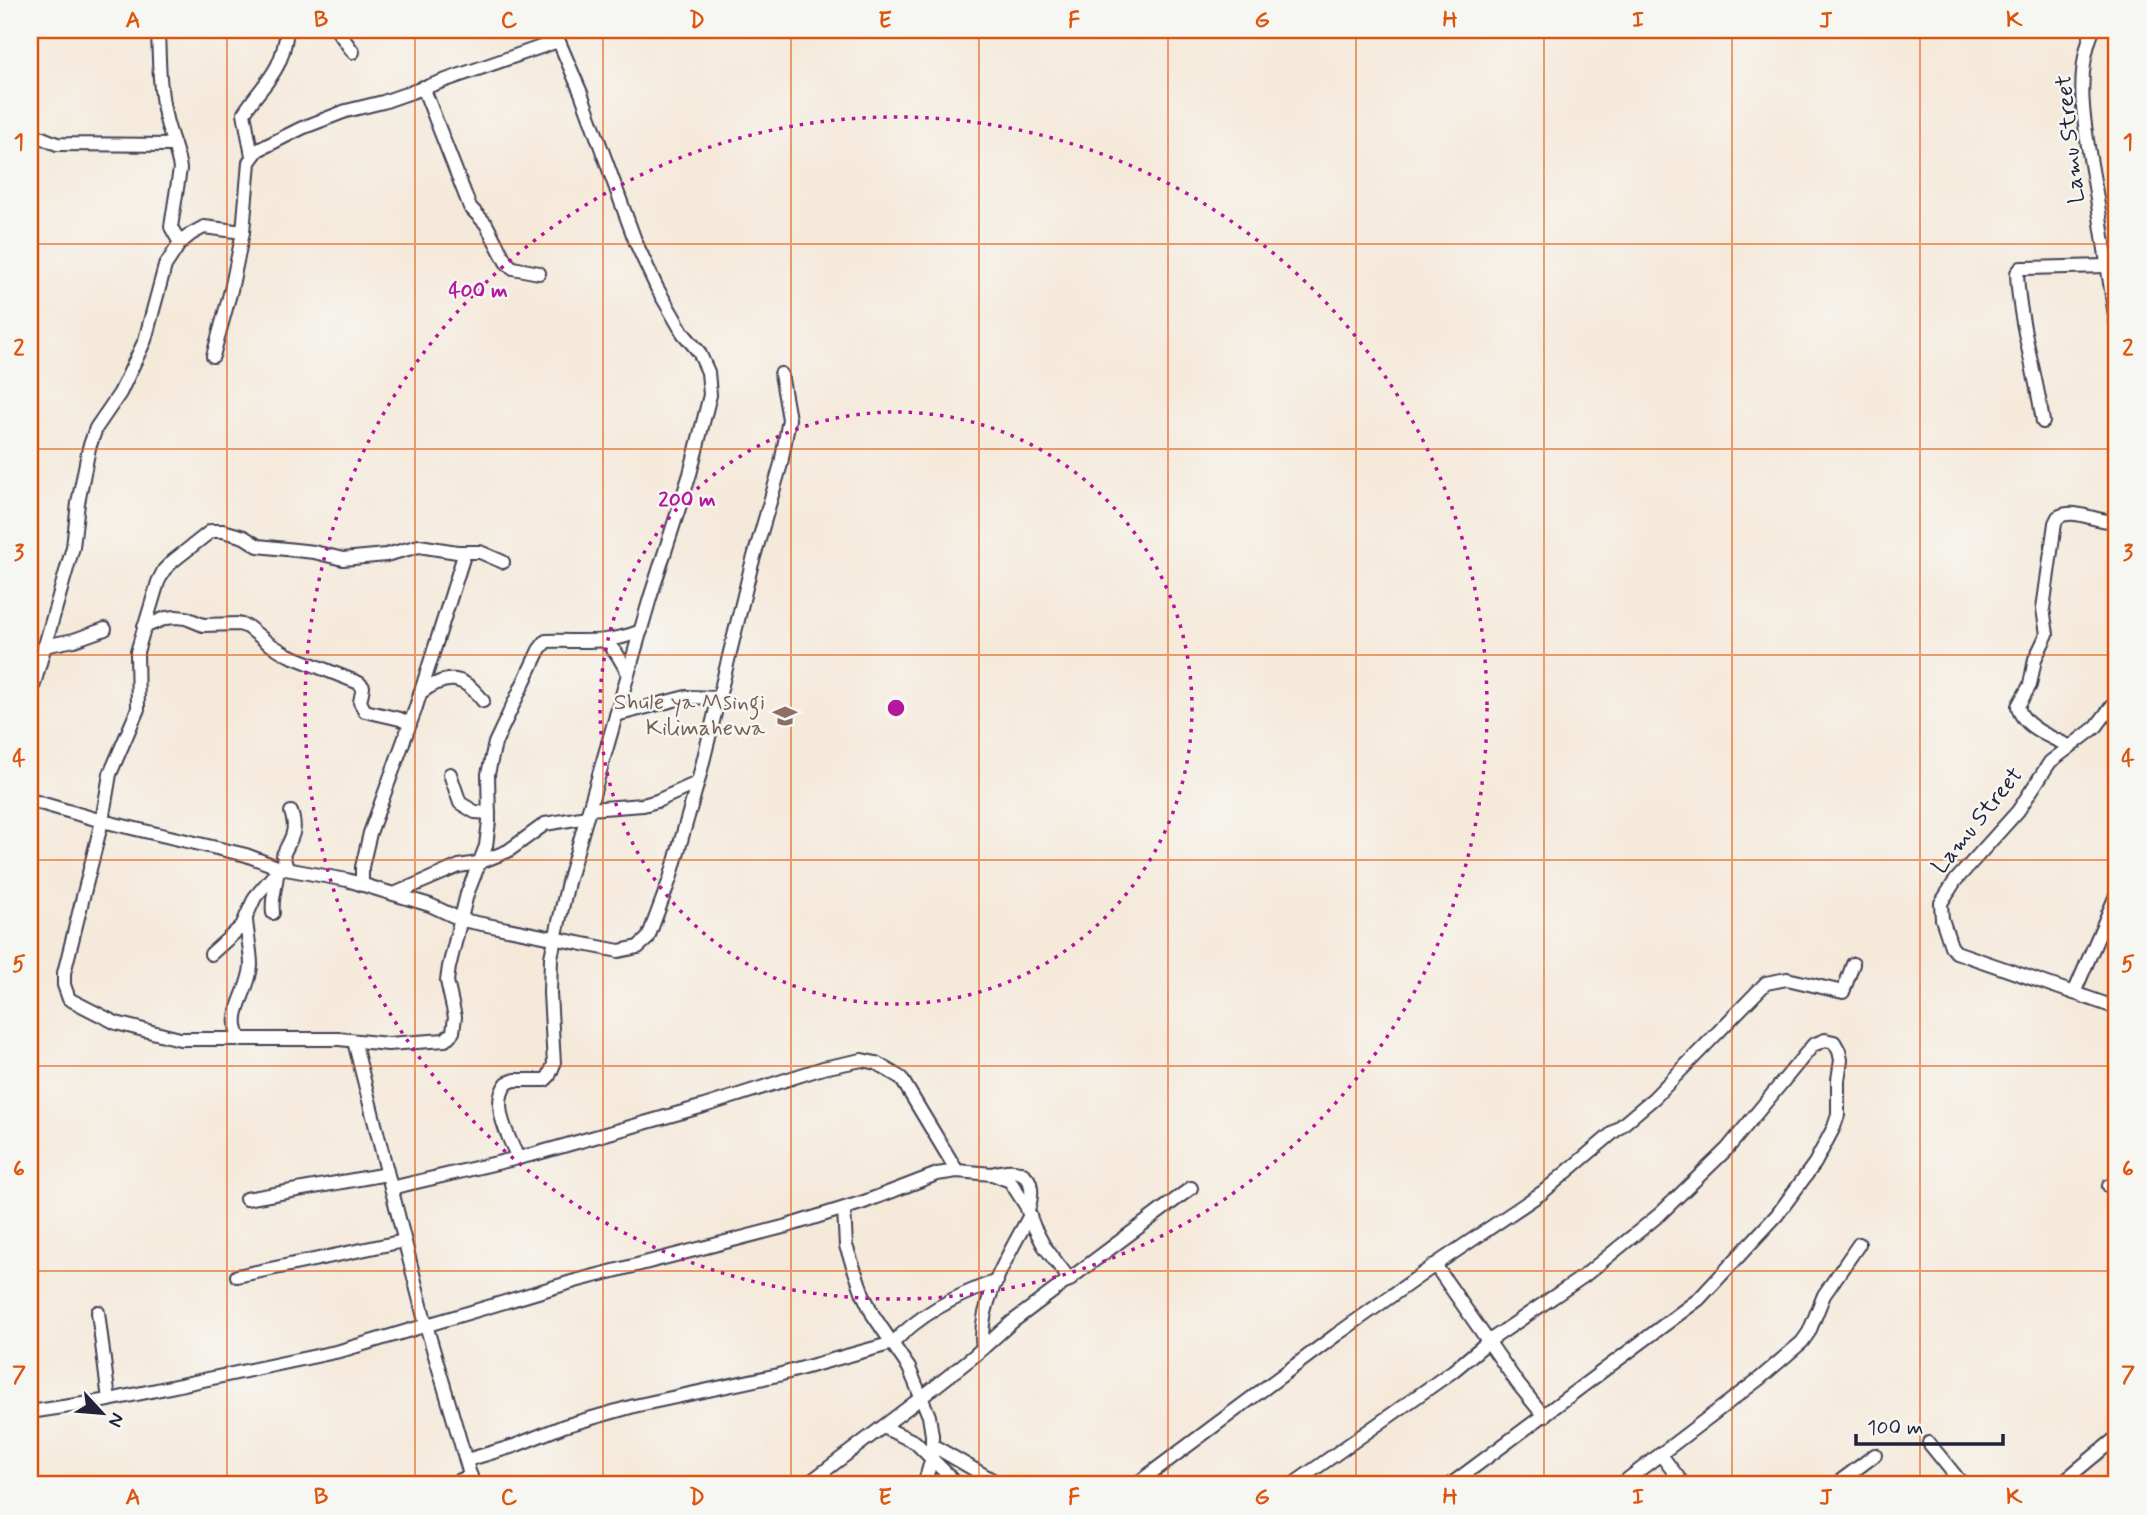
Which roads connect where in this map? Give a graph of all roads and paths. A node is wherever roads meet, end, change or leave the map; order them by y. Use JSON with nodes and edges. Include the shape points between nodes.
{"nodes":[{"id":1,"x":158,"y":30,"type":"edge"},
{"id":2,"x":286,"y":30,"type":"edge"},
{"id":3,"x":337,"y":30,"type":"edge"},
{"id":4,"x":2094,"y":30,"type":"edge"},
{"id":5,"x":556,"y":35,"type":"edge"},
{"id":6,"x":354,"y":52,"type":"dead end"},
{"id":7,"x":423,"y":88,"type":"junction"},
{"id":8,"x":30,"y":133,"type":"edge"},
{"id":9,"x":174,"y":145,"type":"junction"},
{"id":10,"x":252,"y":156,"type":"junction"},
{"id":11,"x":243,"y":232,"type":"junction"},
{"id":12,"x":180,"y":243,"type":"junction"},
{"id":13,"x":2106,"y":266,"type":"junction"},
{"id":14,"x":539,"y":273,"type":"dead end"},
{"id":15,"x":2117,"y":327,"type":"edge"},
{"id":16,"x":213,"y":356,"type":"dead end"},
{"id":17,"x":781,"y":374,"type":"dead end"},
{"id":18,"x":2043,"y":422,"type":"dead end"},
{"id":19,"x":2117,"y":521,"type":"edge"},
{"id":20,"x":465,"y":552,"type":"junction"},
{"id":21,"x":503,"y":562,"type":"dead end"},
{"id":22,"x":144,"y":627,"type":"junction"},
{"id":23,"x":105,"y":629,"type":"dead end"},
{"id":24,"x":640,"y":631,"type":"junction"},
{"id":25,"x":605,"y":641,"type":"junction"},
{"id":26,"x":44,"y":646,"type":"junction"},
{"id":27,"x":34,"y":667,"type":"edge"},
{"id":28,"x":628,"y":673,"type":"junction"},
{"id":29,"x":420,"y":693,"type":"junction"},
{"id":30,"x":30,"y":698,"type":"edge"},
{"id":31,"x":719,"y":698,"type":"junction"},
{"id":32,"x":2117,"y":699,"type":"edge"},
{"id":33,"x":483,"y":701,"type":"dead end"},
{"id":34,"x":616,"y":715,"type":"junction"},
{"id":35,"x":410,"y":724,"type":"junction"},
{"id":36,"x":2069,"y":746,"type":"junction"},
{"id":37,"x":450,"y":774,"type":"dead end"},
{"id":38,"x":697,"y":783,"type":"junction"},
{"id":39,"x":30,"y":800,"type":"edge"},
{"id":40,"x":291,"y":812,"type":"dead end"},
{"id":41,"x":488,"y":813,"type":"junction"},
{"id":42,"x":588,"y":813,"type":"junction"},
{"id":43,"x":102,"y":821,"type":"junction"},
{"id":44,"x":478,"y":863,"type":"junction"},
{"id":45,"x":281,"y":870,"type":"junction"},
{"id":46,"x":362,"y":885,"type":"junction"},
{"id":47,"x":2117,"y":893,"type":"edge"},
{"id":48,"x":394,"y":894,"type":"junction"},
{"id":49,"x":273,"y":913,"type":"dead end"},
{"id":50,"x":246,"y":920,"type":"junction"},
{"id":51,"x":462,"y":920,"type":"junction"},
{"id":52,"x":555,"y":939,"type":"junction"},
{"id":53,"x":211,"y":954,"type":"dead end"},
{"id":54,"x":1853,"y":964,"type":"dead end"},
{"id":55,"x":2074,"y":993,"type":"junction"},
{"id":56,"x":2117,"y":1008,"type":"edge"},
{"id":57,"x":241,"y":1040,"type":"junction"},
{"id":58,"x":354,"y":1041,"type":"junction"},
{"id":59,"x":518,"y":1158,"type":"junction"},
{"id":60,"x":957,"y":1171,"type":"junction"},
{"id":61,"x":387,"y":1174,"type":"junction"},
{"id":62,"x":391,"y":1188,"type":"junction"},
{"id":63,"x":1191,"y":1188,"type":"dead end"},
{"id":64,"x":246,"y":1199,"type":"dead end"},
{"id":65,"x":844,"y":1209,"type":"junction"},
{"id":66,"x":1029,"y":1213,"type":"junction"},
{"id":67,"x":404,"y":1241,"type":"junction"},
{"id":68,"x":1859,"y":1244,"type":"dead end"},
{"id":69,"x":1434,"y":1265,"type":"junction"},
{"id":70,"x":237,"y":1276,"type":"dead end"},
{"id":71,"x":1070,"y":1280,"type":"junction"},
{"id":72,"x":997,"y":1281,"type":"junction"},
{"id":73,"x":98,"y":1312,"type":"dead end"},
{"id":74,"x":426,"y":1325,"type":"junction"},
{"id":75,"x":1489,"y":1341,"type":"junction"},
{"id":76,"x":894,"y":1343,"type":"junction"},
{"id":77,"x":983,"y":1348,"type":"junction"},
{"id":78,"x":922,"y":1398,"type":"junction"},
{"id":79,"x":109,"y":1400,"type":"junction"},
{"id":80,"x":30,"y":1412,"type":"edge"},
{"id":81,"x":1544,"y":1416,"type":"junction"},
{"id":82,"x":883,"y":1427,"type":"junction"},
{"id":83,"x":2117,"y":1437,"type":"edge"},
{"id":84,"x":1929,"y":1443,"type":"dead end"},
{"id":85,"x":932,"y":1452,"type":"junction"},
{"id":86,"x":1661,"y":1455,"type":"junction"},
{"id":87,"x":1875,"y":1455,"type":"dead end"},
{"id":88,"x":467,"y":1460,"type":"junction"},
{"id":89,"x":472,"y":1480,"type":"edge"},
{"id":90,"x":447,"y":1485,"type":"edge"},
{"id":91,"x":806,"y":1485,"type":"edge"},
{"id":92,"x":924,"y":1485,"type":"edge"},
{"id":93,"x":958,"y":1485,"type":"edge"},
{"id":94,"x":1001,"y":1485,"type":"edge"},
{"id":95,"x":1135,"y":1485,"type":"edge"},
{"id":96,"x":1292,"y":1485,"type":"edge"},
{"id":97,"x":1450,"y":1485,"type":"edge"},
{"id":98,"x":1620,"y":1485,"type":"edge"},
{"id":99,"x":1684,"y":1485,"type":"edge"},
{"id":100,"x":1835,"y":1485,"type":"edge"},
{"id":101,"x":1963,"y":1485,"type":"edge"},
{"id":102,"x":2059,"y":1485,"type":"edge"}],
"edges":[{"from":1,"to":9,"type":"street","via":[[161,90]]},
{"from":2,"to":10,"type":"street","via":[[273,76],[244,113]]},
{"from":3,"to":6,"type":"street"},
{"from":4,"to":13,"type":"street","name":"Lamu Street","via":[[2084,58],[2083,89]]},
{"from":5,"to":7,"type":"street"},
{"from":5,"to":24,"type":"street","via":[[652,277],[708,372],[710,395],[690,474]]},
{"from":7,"to":10,"type":"street","via":[[302,128]]},
{"from":7,"to":14,"type":"street","via":[[470,207],[486,225],[506,262]]},
{"from":8,"to":9,"type":"street","via":[[57,144]]},
{"from":9,"to":12,"type":"street","via":[[180,169],[171,227]]},
{"from":10,"to":11,"type":"street"},
{"from":11,"to":12,"type":"street","via":[[204,227]]},
{"from":11,"to":16,"type":"street"},
{"from":12,"to":26,"type":"street","via":[[165,265],[139,355],[89,448],[73,547]]},
{"from":13,"to":15,"type":"street","name":"Lamu Street"},
{"from":13,"to":18,"type":"street","via":[[2021,268],[2017,273],[2021,319]]},
{"from":17,"to":31,"type":"street","via":[[789,419],[785,448]]},
{"from":19,"to":36,"type":"street","via":[[2062,514],[2052,536],[2043,609],[2047,634],[2018,706],[2023,718]]},
{"from":20,"to":21,"type":"street","via":[[488,554]]},
{"from":20,"to":22,"type":"street","via":[[419,546],[386,555],[343,558],[258,546],[243,537],[211,531],[164,570]]},
{"from":20,"to":29,"type":"street"},
{"from":22,"to":35,"type":"street","via":[[176,617],[203,625],[248,627],[288,655],[359,683],[365,711]]},
{"from":22,"to":43,"type":"street","via":[[138,652],[138,709],[110,774]]},
{"from":23,"to":26,"type":"street"},
{"from":24,"to":25,"type":"street"},
{"from":24,"to":28,"type":"street"},
{"from":25,"to":28,"type":"street"},
{"from":25,"to":41,"type":"street","via":[[549,641],[541,646],[495,743],[488,774]]},
{"from":26,"to":27,"type":"street"},
{"from":27,"to":30,"type":"street"},
{"from":28,"to":34,"type":"street"},
{"from":29,"to":33,"type":"street","via":[[452,679],[466,684]]},
{"from":29,"to":35,"type":"street"},
{"from":31,"to":34,"type":"street","via":[[686,697]]},
{"from":31,"to":38,"type":"street"},
{"from":32,"to":36,"type":"street","name":"Lamu Street","via":[[2095,727]]},
{"from":34,"to":42,"type":"street"},
{"from":35,"to":46,"type":"street","via":[[370,833]]},
{"from":36,"to":55,"type":"street","name":"Lamu Street","via":[[2050,762],[2018,811],[1941,903],[1944,927],[1956,952]]},
{"from":37,"to":41,"type":"street","via":[[460,803]]},
{"from":38,"to":42,"type":"street","via":[[643,805]]},
{"from":38,"to":52,"type":"street","via":[[648,938],[638,947],[619,951]]},
{"from":39,"to":43,"type":"street"},
{"from":40,"to":45,"type":"street","via":[[295,836],[283,855]]},
{"from":41,"to":44,"type":"street","via":[[486,846]]},
{"from":42,"to":44,"type":"street","via":[[545,824],[508,851]]},
{"from":42,"to":52,"type":"street"},
{"from":43,"to":45,"type":"street","via":[[246,855]]},
{"from":43,"to":57,"type":"street","via":[[64,973],[69,999],[116,1023],[148,1032],[180,1039]]},
{"from":44,"to":48,"type":"street","via":[[458,866]]},
{"from":44,"to":51,"type":"street"},
{"from":45,"to":46,"type":"street"},
{"from":45,"to":49,"type":"street","via":[[271,901]]},
{"from":45,"to":50,"type":"street","via":[[255,897]]},
{"from":46,"to":48,"type":"street"},
{"from":47,"to":55,"type":"street"},
{"from":48,"to":51,"type":"street"},
{"from":50,"to":53,"type":"street"},
{"from":50,"to":57,"type":"street","via":[[251,964],[234,1021]]},
{"from":51,"to":52,"type":"street"},
{"from":51,"to":58,"type":"street","via":[[447,981],[455,1017],[453,1032],[440,1042]]},
{"from":52,"to":59,"type":"street","via":[[550,993],[552,1071],[545,1080],[507,1083],[500,1094],[505,1125]]},
{"from":54,"to":69,"type":"street","via":[[1843,992],[1787,979],[1766,983],[1604,1143],[1543,1192]]},
{"from":55,"to":56,"type":"street","name":"Lamu Street"},
{"from":57,"to":58,"type":"street"},
{"from":58,"to":61,"type":"street"},
{"from":59,"to":60,"type":"street","via":[[862,1060],[901,1078]]},
{"from":59,"to":62,"type":"street"},
{"from":60,"to":65,"type":"street","via":[[937,1174]]},
{"from":60,"to":66,"type":"street","via":[[992,1174],[1010,1181]]},
{"from":61,"to":62,"type":"street"},
{"from":61,"to":64,"type":"street"},
{"from":62,"to":67,"type":"street"},
{"from":63,"to":71,"type":"street"},
{"from":65,"to":74,"type":"street"},
{"from":65,"to":76,"type":"street","via":[[851,1263],[873,1315]]},
{"from":66,"to":71,"type":"street","via":[[1044,1246]]},
{"from":66,"to":72,"type":"street"},
{"from":67,"to":70,"type":"street"},
{"from":67,"to":74,"type":"street"},
{"from":68,"to":86,"type":"street","via":[[1824,1295],[1802,1342]]},
{"from":69,"to":75,"type":"street"},
{"from":69,"to":95,"type":"street"},
{"from":71,"to":77,"type":"street"},
{"from":72,"to":76,"type":"street","via":[[933,1310]]},
{"from":72,"to":77,"type":"street","via":[[982,1324]]},
{"from":73,"to":79,"type":"street"},
{"from":74,"to":79,"type":"street","via":[[340,1351]]},
{"from":74,"to":88,"type":"street"},
{"from":75,"to":81,"type":"street"},
{"from":75,"to":81,"type":"street","via":[[1584,1276],[1660,1214],[1727,1149],[1813,1045],[1834,1042],[1841,1060],[1838,1115],[1792,1197],[1699,1299]]},
{"from":75,"to":96,"type":"street"},
{"from":76,"to":78,"type":"street"},
{"from":76,"to":88,"type":"street","via":[[778,1375],[634,1406]]},
{"from":77,"to":78,"type":"street"},
{"from":78,"to":82,"type":"street"},
{"from":78,"to":85,"type":"street","via":[[929,1416]]},
{"from":79,"to":80,"type":"street"},
{"from":81,"to":97,"type":"street"},
{"from":82,"to":85,"type":"street"},
{"from":82,"to":91,"type":"street"},
{"from":83,"to":102,"type":"street"},
{"from":84,"to":101,"type":"street"},
{"from":85,"to":92,"type":"street"},
{"from":85,"to":93,"type":"street"},
{"from":85,"to":94,"type":"street"},
{"from":86,"to":98,"type":"street"},
{"from":86,"to":99,"type":"street"},
{"from":87,"to":100,"type":"street"},
{"from":88,"to":89,"type":"street"},
{"from":89,"to":90,"type":"street"}]}
